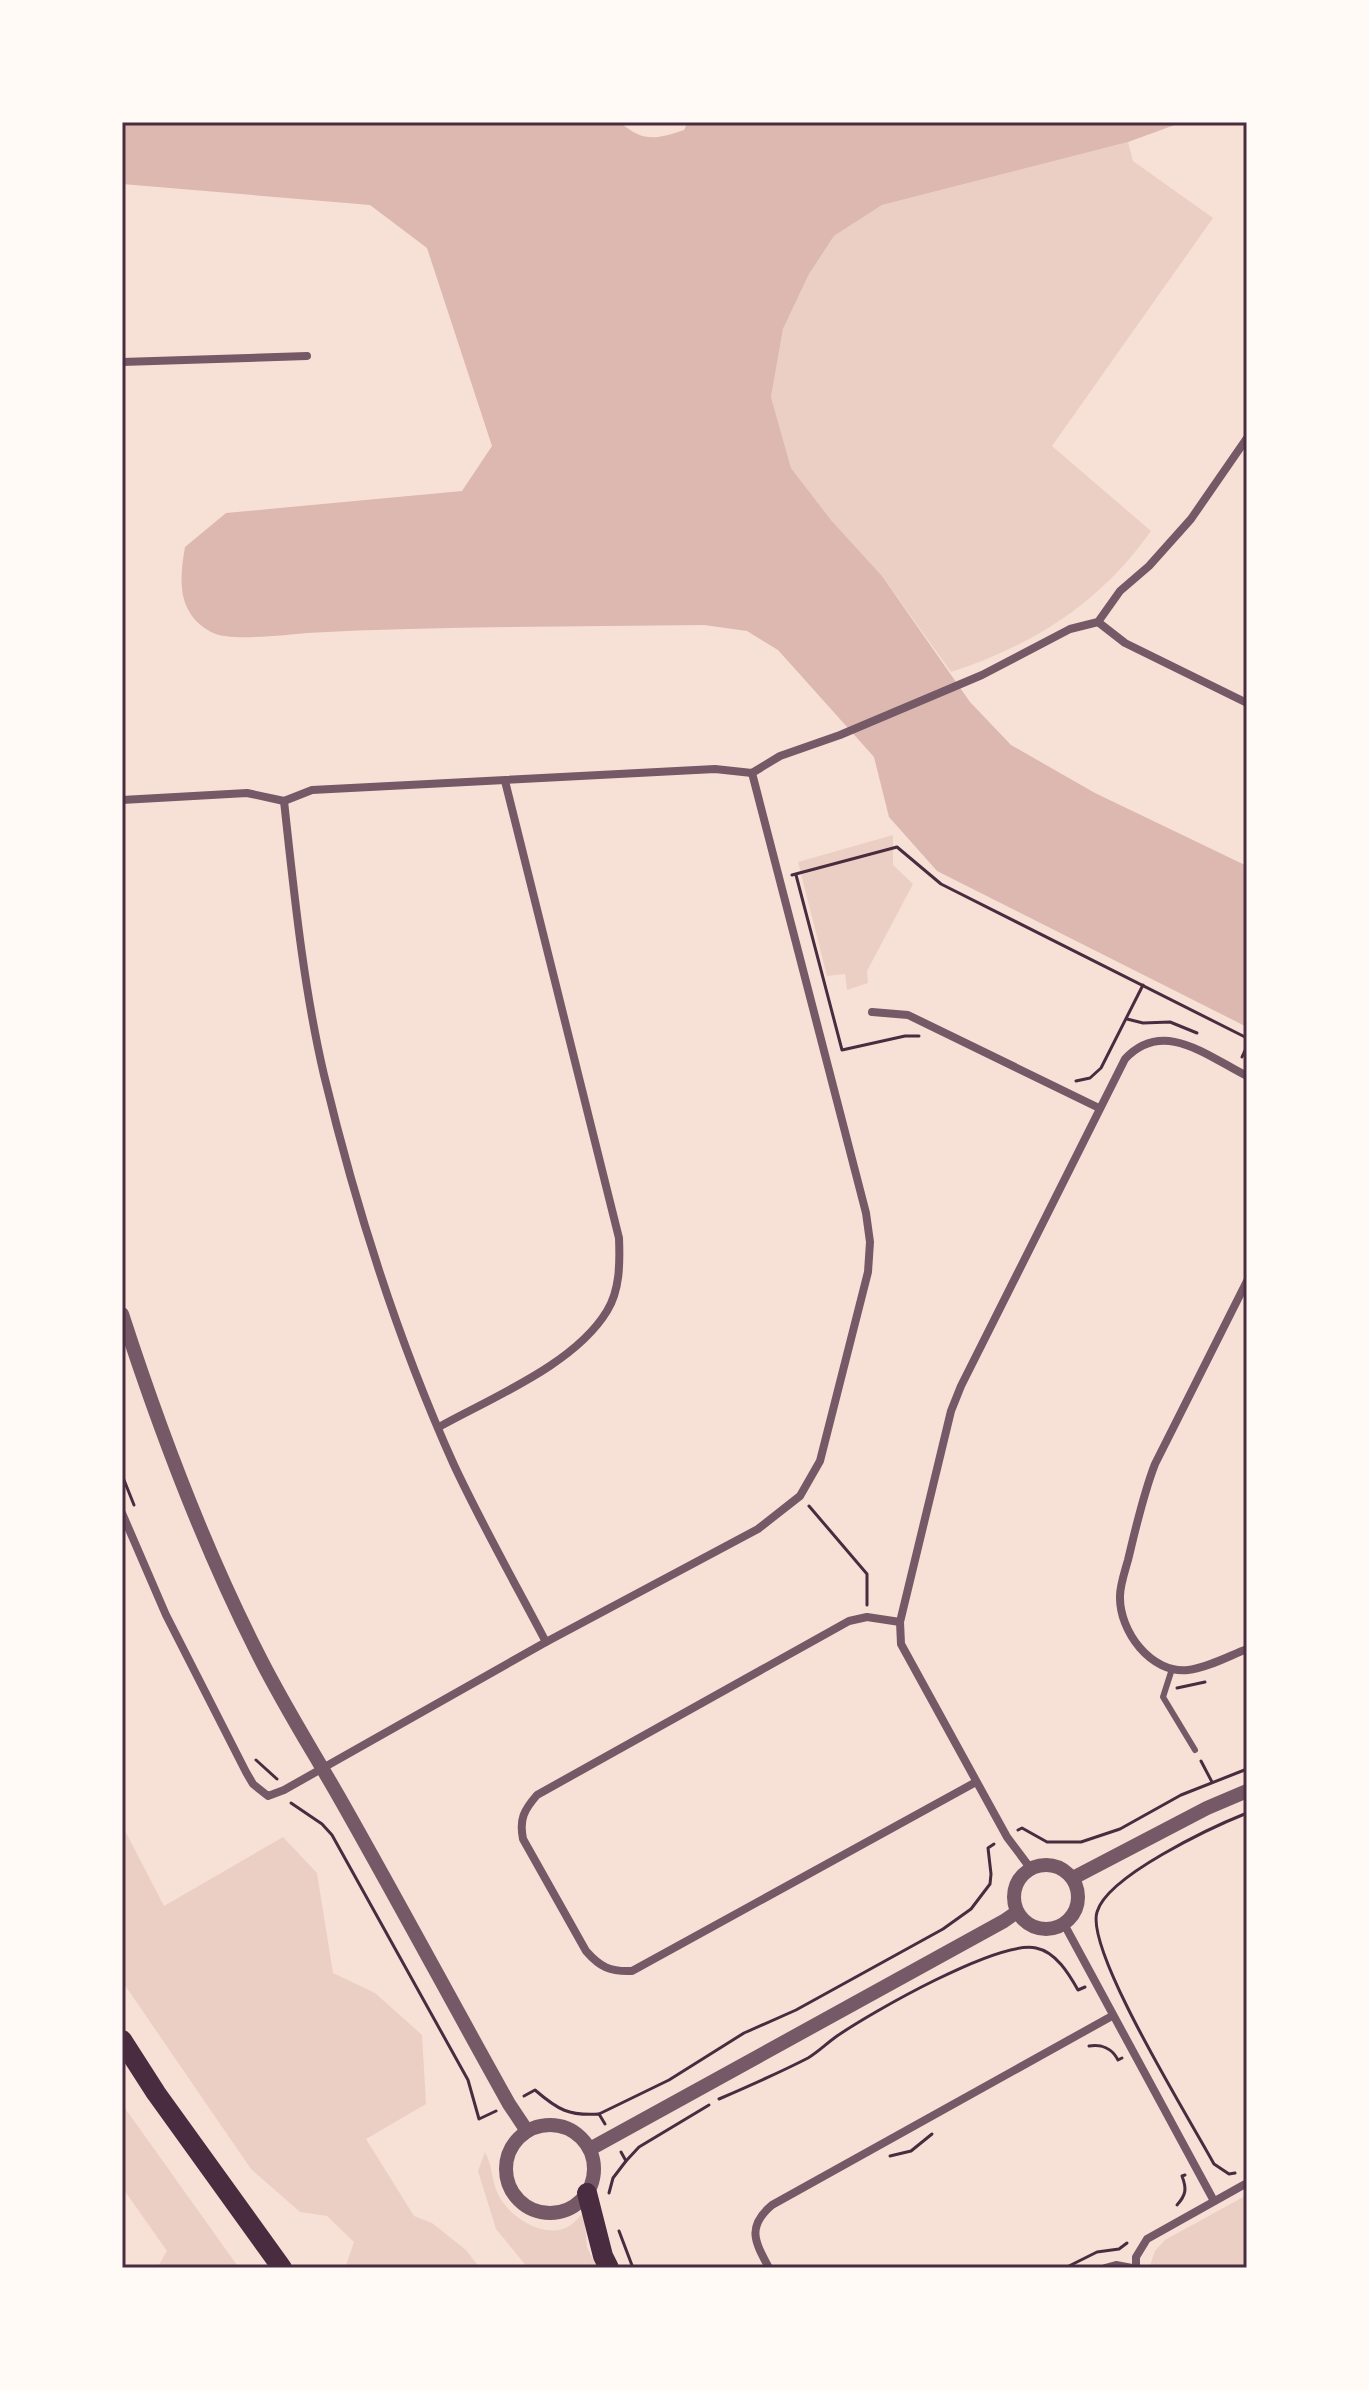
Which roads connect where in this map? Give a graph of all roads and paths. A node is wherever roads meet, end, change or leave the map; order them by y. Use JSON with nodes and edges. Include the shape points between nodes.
{"nodes":[{"id":1,"x":307,"y":356,"type":"dead end"},
{"id":2,"x":122,"y":362,"type":"edge"},
{"id":3,"x":1247,"y":438,"type":"edge"},
{"id":4,"x":1098,"y":622,"type":"junction"},
{"id":5,"x":1247,"y":703,"type":"edge"},
{"id":6,"x":752,"y":773,"type":"junction"},
{"id":7,"x":505,"y":781,"type":"junction"},
{"id":8,"x":122,"y":800,"type":"edge"},
{"id":9,"x":284,"y":801,"type":"junction"},
{"id":10,"x":796,"y":874,"type":"junction"},
{"id":11,"x":780,"y":878,"type":"junction"},
{"id":12,"x":1143,"y":985,"type":"junction"},
{"id":13,"x":872,"y":1012,"type":"dead end"},
{"id":14,"x":1247,"y":1038,"type":"edge"},
{"id":15,"x":928,"y":1040,"type":"dead end"},
{"id":16,"x":1247,"y":1076,"type":"edge"},
{"id":17,"x":1073,"y":1083,"type":"dead end"},
{"id":18,"x":1099,"y":1108,"type":"junction"},
{"id":19,"x":1247,"y":1281,"type":"edge"},
{"id":20,"x":122,"y":1314,"type":"edge"},
{"id":21,"x":439,"y":1427,"type":"junction"},
{"id":22,"x":122,"y":1475,"type":"edge"},
{"id":23,"x":800,"y":1496,"type":"junction"},
{"id":24,"x":122,"y":1513,"type":"edge"},
{"id":25,"x":139,"y":1516,"type":"dead end"},
{"id":26,"x":867,"y":1617,"type":"junction"},
{"id":27,"x":900,"y":1622,"type":"junction"},
{"id":28,"x":546,"y":1642,"type":"junction"},
{"id":29,"x":1247,"y":1649,"type":"edge"},
{"id":30,"x":1172,"y":1669,"type":"junction"},
{"id":31,"x":1195,"y":1750,"type":"joint"},
{"id":32,"x":251,"y":1754,"type":"dead end"},
{"id":33,"x":323,"y":1769,"type":"junction"},
{"id":34,"x":1247,"y":1769,"type":"edge"},
{"id":35,"x":277,"y":1777,"type":"dead end"},
{"id":36,"x":976,"y":1782,"type":"junction"},
{"id":37,"x":1212,"y":1782,"type":"junction"},
{"id":38,"x":1247,"y":1791,"type":"edge"},
{"id":39,"x":291,"y":1803,"type":"dead end"},
{"id":40,"x":1247,"y":1813,"type":"edge"},
{"id":41,"x":1007,"y":1837,"type":"junction"},
{"id":42,"x":1031,"y":1869,"type":"junction"},
{"id":43,"x":1073,"y":1878,"type":"junction"},
{"id":44,"x":1017,"y":1912,"type":"junction"},
{"id":45,"x":1064,"y":1924,"type":"junction"},
{"id":46,"x":1078,"y":1990,"type":"dead end"},
{"id":47,"x":1112,"y":2016,"type":"junction"},
{"id":48,"x":122,"y":2040,"type":"edge"},
{"id":49,"x":1089,"y":2046,"type":"dead end"},
{"id":50,"x":1123,"y":2057,"type":"dead end"},
{"id":51,"x":528,"y":2094,"type":"dead end"},
{"id":52,"x":599,"y":2114,"type":"junction"},
{"id":53,"x":488,"y":2116,"type":"dead end"},
{"id":54,"x":603,"y":2120,"type":"dead end"},
{"id":55,"x":943,"y":2127,"type":"dead end"},
{"id":56,"x":527,"y":2131,"type":"junction"},
{"id":57,"x":590,"y":2149,"type":"junction"},
{"id":58,"x":623,"y":2155,"type":"dead end"},
{"id":59,"x":888,"y":2157,"type":"dead end"},
{"id":60,"x":626,"y":2161,"type":"junction"},
{"id":61,"x":1239,"y":2172,"type":"dead end"},
{"id":62,"x":1187,"y":2173,"type":"dead end"},
{"id":63,"x":1247,"y":2183,"type":"edge"},
{"id":64,"x":587,"y":2193,"type":"junction"},
{"id":65,"x":609,"y":2201,"type":"dead end"},
{"id":66,"x":1214,"y":2201,"type":"junction"},
{"id":67,"x":1176,"y":2206,"type":"dead end"},
{"id":68,"x":616,"y":2226,"type":"dead end"},
{"id":69,"x":1134,"y":2236,"type":"dead end"},
{"id":70,"x":1081,"y":2259,"type":"junction"},
{"id":71,"x":1084,"y":2265,"type":"dead end"},
{"id":72,"x":282,"y":2268,"type":"edge"},
{"id":73,"x":609,"y":2268,"type":"edge"},
{"id":74,"x":633,"y":2268,"type":"edge"},
{"id":75,"x":769,"y":2268,"type":"edge"},
{"id":76,"x":1065,"y":2268,"type":"edge"},
{"id":77,"x":1105,"y":2268,"type":"edge"},
{"id":78,"x":1134,"y":2268,"type":"edge"}],
"edges":[{"from":1,"to":2,"type":"street"},
{"from":3,"to":4,"type":"street","via":[[1191,519],[1120,591]]},
{"from":4,"to":5,"type":"street","via":[[1125,643]]},
{"from":4,"to":6,"type":"street","via":[[1070,629],[982,675],[780,756]]},
{"from":6,"to":7,"type":"street","via":[[715,769]]},
{"from":6,"to":11,"type":"street"},
{"from":7,"to":9,"type":"street","via":[[312,790]]},
{"from":7,"to":21,"type":"street","via":[[619,1238],[620,1273],[609,1309],[586,1340],[561,1360]]},
{"from":8,"to":9,"type":"street","via":[[247,793]]},
{"from":9,"to":21,"type":"street","via":[[298,930],[324,1073],[395,1317]]},
{"from":10,"to":11,"type":"path"},
{"from":10,"to":12,"type":"path","via":[[897,847],[941,884]]},
{"from":10,"to":15,"type":"path","via":[[842,1050],[905,1036]]},
{"from":11,"to":23,"type":"street","via":[[870,1242],[868,1272],[820,1461]]},
{"from":12,"to":14,"type":"path"},
{"from":12,"to":17,"type":"path","via":[[1101,1068]]},
{"from":13,"to":18,"type":"street","via":[[908,1015]]},
{"from":16,"to":18,"type":"street","via":[[1168,1039],[1149,1041],[1125,1059]]},
{"from":18,"to":27,"type":"street","via":[[951,1411]]},
{"from":19,"to":30,"type":"street","via":[[1146,1486],[1120,1595],[1122,1615],[1141,1650],[1154,1663]]},
{"from":20,"to":33,"type":"street","via":[[205,1539],[254,1647]]},
{"from":21,"to":28,"type":"street"},
{"from":22,"to":25,"type":"path"},
{"from":23,"to":26,"type":"path","via":[[867,1574]]},
{"from":23,"to":28,"type":"street","via":[[758,1529]]},
{"from":24,"to":33,"type":"street","via":[[166,1615],[253,1784],[268,1796]]},
{"from":26,"to":27,"type":"street"},
{"from":26,"to":36,"type":"street","via":[[849,1621],[537,1795],[525,1808],[523,1839],[586,1951],[613,1972],[632,1971]]},
{"from":27,"to":36,"type":"street","via":[[901,1644]]},
{"from":28,"to":33,"type":"street"},
{"from":29,"to":30,"type":"street","via":[[1190,1670]]},
{"from":30,"to":31,"type":"lane","via":[[1163,1697]]},
{"from":31,"to":37,"type":"path"},
{"from":32,"to":35,"type":"path"},
{"from":33,"to":56,"type":"street"},
{"from":34,"to":37,"type":"path"},
{"from":36,"to":41,"type":"street"},
{"from":37,"to":41,"type":"path","via":[[1120,1829],[1081,1842],[1047,1842],[1022,1828]]},
{"from":38,"to":43,"type":"street"},
{"from":39,"to":53,"type":"path","via":[[332,1835],[468,2080],[479,2119]]},
{"from":40,"to":61,"type":"path","via":[[1138,1869],[1105,1897],[1096,1919],[1110,1974],[1212,2160],[1229,2174]]},
{"from":41,"to":42,"type":"street"},
{"from":41,"to":52,"type":"path","via":[[988,1848],[990,1884],[971,1909],[943,1929]]},
{"from":42,"to":43,"type":"street","via":[[1056,1866]]},
{"from":42,"to":44,"type":"street","via":[[1014,1890]]},
{"from":43,"to":45,"type":"street","via":[[1079,1898]]},
{"from":44,"to":45,"type":"street","via":[[1043,1930]]},
{"from":44,"to":57,"type":"street"},
{"from":45,"to":47,"type":"street"},
{"from":46,"to":60,"type":"path","via":[[1045,1950],[1032,1947],[980,1959],[838,2035],[812,2056],[717,2099],[639,2147]]},
{"from":47,"to":66,"type":"street"},
{"from":47,"to":75,"type":"street","via":[[772,2205],[759,2216],[755,2230]]},
{"from":48,"to":72,"type":"highway"},
{"from":49,"to":50,"type":"path","via":[[1108,2048],[1118,2060]]},
{"from":51,"to":52,"type":"path","via":[[535,2090],[559,2110]]},
{"from":52,"to":54,"type":"path"},
{"from":55,"to":59,"type":"path","via":[[911,2151]]},
{"from":56,"to":57,"type":"street","via":[[556,2125],[571,2130]]},
{"from":56,"to":64,"type":"street","via":[[515,2141],[505,2172],[519,2202],[548,2214],[576,2205]]},
{"from":57,"to":64,"type":"street","via":[[593,2180]]},
{"from":58,"to":60,"type":"path"},
{"from":60,"to":65,"type":"path","via":[[610,2185]]},
{"from":62,"to":67,"type":"path","via":[[1182,2176],[1185,2197]]},
{"from":63,"to":66,"type":"street"},
{"from":64,"to":73,"type":"highway"},
{"from":66,"to":78,"type":"street","via":[[1147,2239]]},
{"from":68,"to":74,"type":"path"},
{"from":69,"to":70,"type":"path","via":[[1119,2249]]},
{"from":70,"to":71,"type":"path"},
{"from":70,"to":76,"type":"path"},
{"from":77,"to":78,"type":"street"}]}
